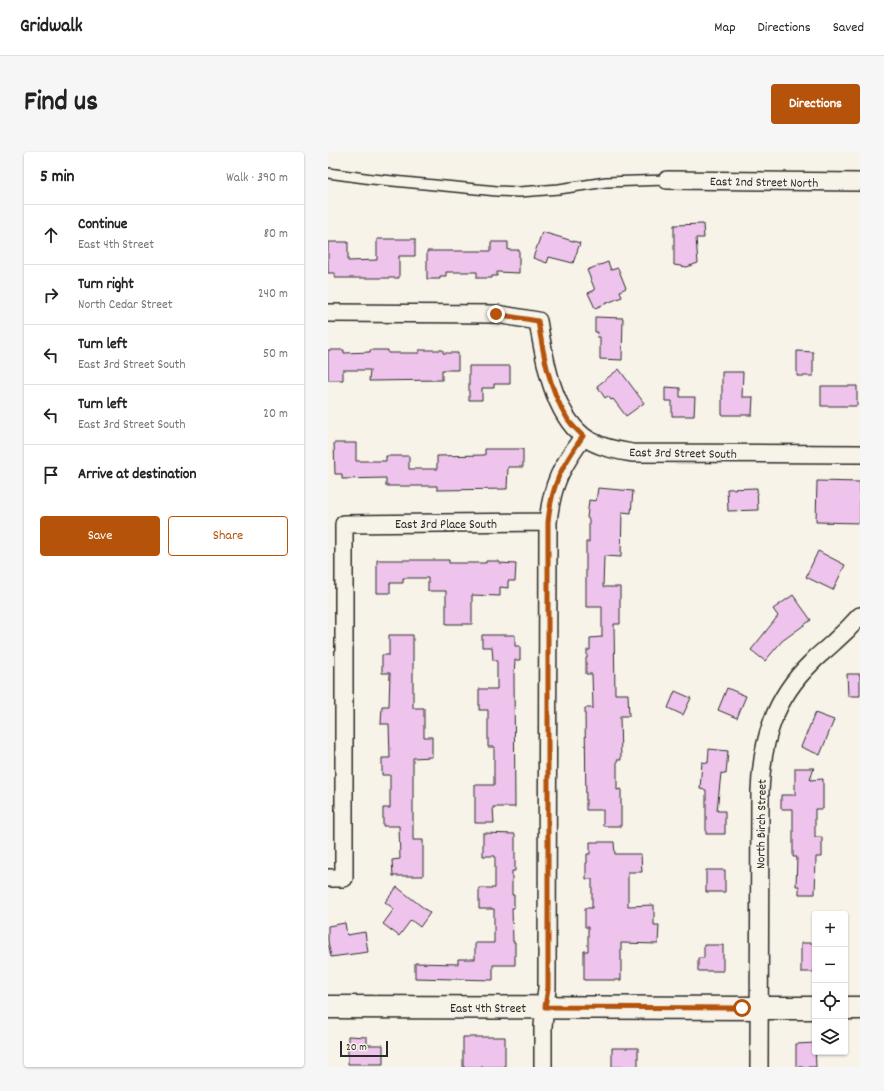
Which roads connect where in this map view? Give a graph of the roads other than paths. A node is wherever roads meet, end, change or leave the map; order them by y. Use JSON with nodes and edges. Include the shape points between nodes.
{"nodes":[{"id":1,"x":328,"y":173,"type":"edge"},
{"id":2,"x":667,"y":180,"type":"joint"},
{"id":3,"x":860,"y":182,"type":"edge"},
{"id":4,"x":328,"y":313,"type":"edge"},
{"id":5,"x":583,"y":436,"type":"junction"},
{"id":6,"x":860,"y":454,"type":"edge"},
{"id":7,"x":548,"y":522,"type":"junction"},
{"id":8,"x":860,"y":616,"type":"edge"},
{"id":9,"x":336,"y":878,"type":"edge"},
{"id":10,"x":328,"y":1007,"type":"edge"},
{"id":11,"x":545,"y":1007,"type":"junction"},
{"id":12,"x":759,"y":1008,"type":"junction"},
{"id":13,"x":812,"y":1008,"type":"edge"},
{"id":14,"x":848,"y":1008,"type":"edge"},
{"id":15,"x":860,"y":1008,"type":"edge"},
{"id":16,"x":543,"y":1067,"type":"edge"},
{"id":17,"x":759,"y":1067,"type":"edge"}],
"edges":[{"from":1,"to":2,"type":"lane","via":[[519,192],[606,182]]},
{"from":2,"to":3,"type":"street","name":"East 2nd Street North"},
{"from":4,"to":5,"type":"street","name":"East 3rd Street South","via":[[496,314],[538,321],[543,352],[557,397],[567,419]]},
{"from":5,"to":6,"type":"street","name":"East 3rd Street South","via":[[613,450],[632,453]]},
{"from":5,"to":7,"type":"street","via":[[560,471],[553,490]]},
{"from":7,"to":9,"type":"street","name":"East 3rd Place South","via":[[344,524]]},
{"from":7,"to":11,"type":"street","via":[[548,988]]},
{"from":8,"to":12,"type":"street","name":"North Birch Street","via":[[793,683],[771,722],[765,742],[760,791]]},
{"from":10,"to":11,"type":"street","name":"East 4th Street"},
{"from":11,"to":12,"type":"street","name":"East 4th Street"},
{"from":11,"to":16,"type":"street"},
{"from":12,"to":13,"type":"street","name":"East 4th Street"},
{"from":12,"to":17,"type":"street","name":"North Birch Street"},
{"from":14,"to":15,"type":"street"}]}
